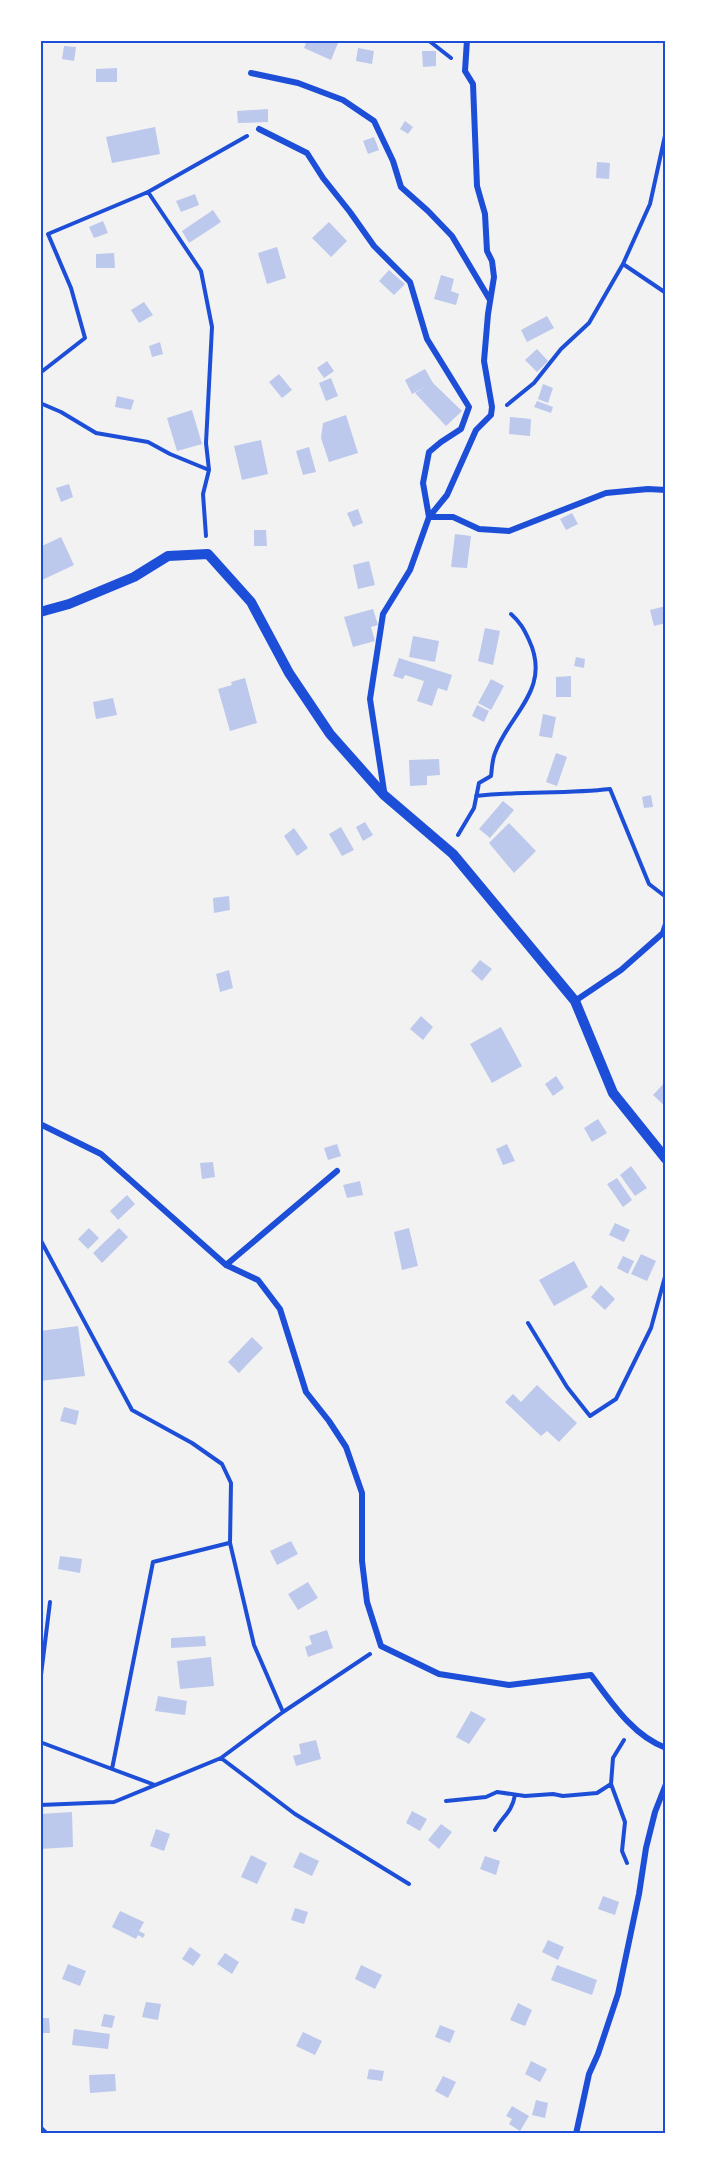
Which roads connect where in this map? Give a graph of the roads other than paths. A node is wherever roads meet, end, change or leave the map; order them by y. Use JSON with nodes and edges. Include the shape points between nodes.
{"nodes":[{"id":1,"x":467,"y":40,"type":"edge"},
{"id":2,"x":251,"y":73,"type":"dead end"},
{"id":3,"x":258,"y":129,"type":"road end"},
{"id":4,"x":490,"y":301,"type":"junction"},
{"id":5,"x":666,"y":490,"type":"edge"},
{"id":6,"x":429,"y":517,"type":"junction"},
{"id":7,"x":40,"y":612,"type":"edge"},
{"id":8,"x":384,"y":795,"type":"junction"},
{"id":9,"x":666,"y":924,"type":"edge"},
{"id":10,"x":575,"y":1000,"type":"junction"},
{"id":11,"x":40,"y":1124,"type":"edge"},
{"id":12,"x":666,"y":1159,"type":"edge"},
{"id":13,"x":337,"y":1171,"type":"dead end"},
{"id":14,"x":226,"y":1265,"type":"junction"},
{"id":15,"x":666,"y":1748,"type":"edge"},
{"id":16,"x":666,"y":1784,"type":"edge"},
{"id":17,"x":40,"y":2128,"type":"edge"},
{"id":18,"x":46,"y":2133,"type":"edge"},
{"id":19,"x":576,"y":2133,"type":"edge"}],
"edges":[{"from":1,"to":4,"type":"street","via":[[465,71],[473,84],[477,186],[494,277]]},
{"from":2,"to":4,"type":"street","via":[[298,83],[343,100],[374,121],[393,160],[400,188],[452,236]]},
{"from":3,"to":6,"type":"street","via":[[308,153],[374,246],[410,282],[427,339],[469,407],[461,429],[429,452],[423,483]]},
{"from":4,"to":6,"type":"street","via":[[484,361],[491,415],[476,430],[447,495]]},
{"from":5,"to":6,"type":"street","via":[[606,493],[509,531],[479,529],[453,517]]},
{"from":6,"to":8,"type":"street","via":[[410,570],[383,614],[370,699]]},
{"from":7,"to":8,"type":"street","via":[[134,577],[168,556],[208,554],[251,602],[289,673],[330,734]]},
{"from":8,"to":10,"type":"street","via":[[453,855]]},
{"from":9,"to":10,"type":"street","via":[[663,933],[621,970]]},
{"from":10,"to":12,"type":"street","via":[[613,1093]]},
{"from":11,"to":14,"type":"street","via":[[101,1154]]},
{"from":13,"to":14,"type":"street"},
{"from":14,"to":15,"type":"street","via":[[258,1280],[280,1309],[306,1392],[346,1447],[362,1493],[363,1571],[367,1602],[381,1646],[439,1674],[509,1685],[591,1675],[636,1729]]},
{"from":16,"to":19,"type":"street","via":[[646,1848],[618,1994],[589,2074]]},
{"from":17,"to":18,"type":"street"}]}
